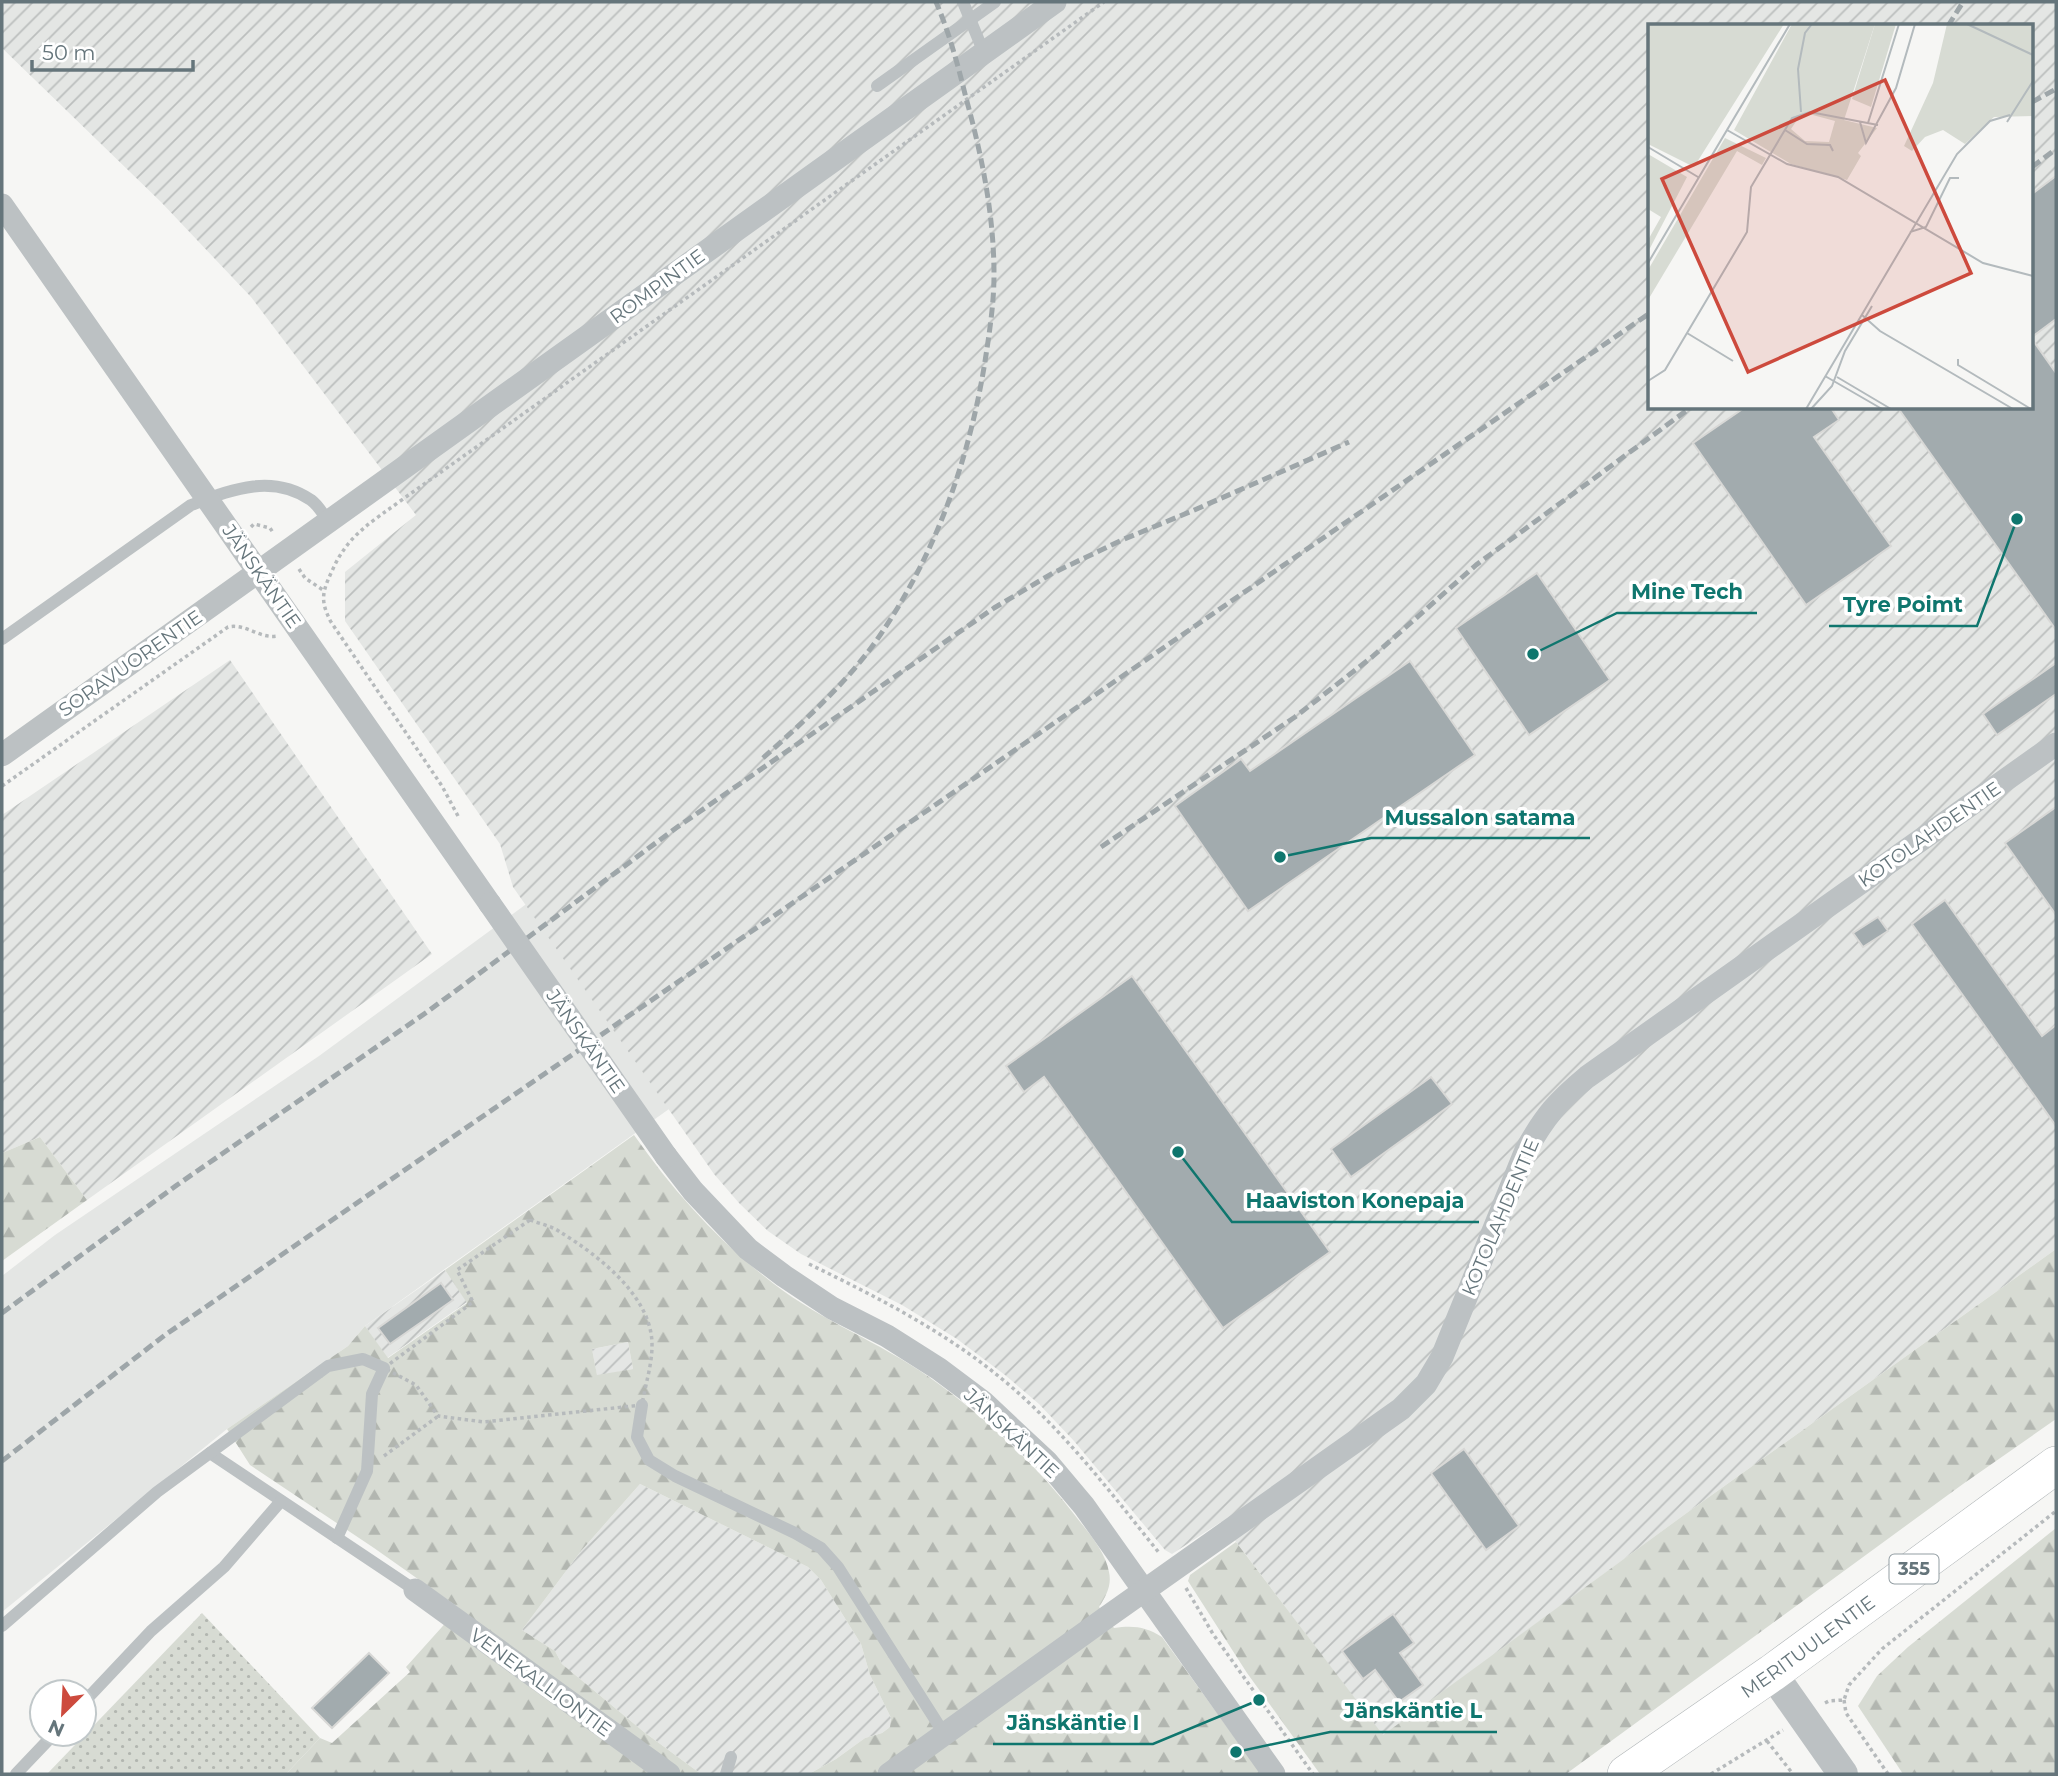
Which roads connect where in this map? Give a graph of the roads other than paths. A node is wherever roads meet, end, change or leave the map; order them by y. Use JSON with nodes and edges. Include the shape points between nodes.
{"nodes":[{"id":1,"x":963,"y":2,"type":"edge"},
{"id":2,"x":995,"y":2,"type":"edge"},
{"id":3,"x":1055,"y":2,"type":"edge"},
{"id":4,"x":971,"y":19,"type":"junction"},
{"id":5,"x":984,"y":53,"type":"junction"},
{"id":6,"x":877,"y":86,"type":"dead end"},
{"id":7,"x":2,"y":205,"type":"edge"},
{"id":8,"x":208,"y":499,"type":"junction"},
{"id":9,"x":328,"y":521,"type":"junction"},
{"id":10,"x":259,"y":571,"type":"junction"},
{"id":11,"x":2,"y":639,"type":"edge"},
{"id":12,"x":2056,"y":744,"type":"edge"},
{"id":13,"x":2,"y":755,"type":"edge"},
{"id":14,"x":642,"y":1405,"type":"road end"},
{"id":15,"x":210,"y":1453,"type":"junction"},
{"id":16,"x":2056,"y":1465,"type":"edge"},
{"id":17,"x":281,"y":1501,"type":"junction"},
{"id":18,"x":337,"y":1538,"type":"junction"},
{"id":19,"x":415,"y":1590,"type":"joint"},
{"id":20,"x":1144,"y":1591,"type":"junction"},
{"id":21,"x":2,"y":1626,"type":"edge"},
{"id":22,"x":1772,"y":1673,"type":"junction"},
{"id":23,"x":98,"y":1687,"type":"edge"},
{"id":24,"x":945,"y":1735,"type":"junction"},
{"id":25,"x":41,"y":1748,"type":"edge"},
{"id":26,"x":731,"y":1757,"type":"dead end"},
{"id":27,"x":16,"y":1774,"type":"edge"},
{"id":28,"x":668,"y":1774,"type":"edge"},
{"id":29,"x":726,"y":1774,"type":"edge"},
{"id":30,"x":889,"y":1774,"type":"edge"},
{"id":31,"x":1275,"y":1774,"type":"edge"},
{"id":32,"x":1626,"y":1774,"type":"edge"},
{"id":33,"x":1843,"y":1774,"type":"edge"}],
"edges":[{"from":1,"to":4,"type":"lane"},
{"from":2,"to":4,"type":"lane"},
{"from":3,"to":5,"type":"street","name":"ROMPINTIE"},
{"from":4,"to":5,"type":"lane"},
{"from":4,"to":6,"type":"lane"},
{"from":5,"to":9,"type":"street","name":"ROMPINTIE"},
{"from":7,"to":8,"type":"street","name":"JÄNSKÄNTIE"},
{"from":8,"to":9,"type":"lane","via":[[253,485],[289,490],[312,501]]},
{"from":8,"to":10,"type":"street","name":"JÄNSKÄNTIE"},
{"from":8,"to":11,"type":"lane","via":[[191,505]]},
{"from":9,"to":10,"type":"street","name":"ROMPINTIE"},
{"from":10,"to":13,"type":"street","name":"SORAVUORENTIE"},
{"from":10,"to":20,"type":"street","name":"JÄNSKÄNTIE","bridge":true,"via":[[666,1156],[719,1221],[783,1276],[887,1336],[984,1402],[1047,1462]]},
{"from":12,"to":20,"type":"street","name":"KOTOLAHDENTIE","via":[[1561,1099],[1526,1150],[1442,1357],[1426,1384],[1401,1409]]},
{"from":14,"to":24,"type":"lane","via":[[637,1437],[649,1460],[821,1548],[838,1567]]},
{"from":15,"to":17,"type":"lane"},
{"from":15,"to":18,"type":"lane","via":[[328,1366],[363,1359],[384,1368],[372,1394],[367,1471]]},
{"from":15,"to":21,"type":"lane","via":[[157,1492]]},
{"from":16,"to":22,"type":"main road","name":"MERITUULENTIE","number":"355"},
{"from":17,"to":18,"type":"lane"},
{"from":17,"to":23,"type":"lane","via":[[224,1567],[151,1631]]},
{"from":18,"to":19,"type":"lane"},
{"from":19,"to":28,"type":"street","name":"VENEKALLIONTIE"},
{"from":20,"to":24,"type":"street"},
{"from":20,"to":31,"type":"street","name":"JÄNSKÄNTIE"},
{"from":22,"to":32,"type":"main road","name":"MERITUULENTIE","number":"355"},
{"from":22,"to":33,"type":"street"},
{"from":24,"to":30,"type":"street"},
{"from":25,"to":27,"type":"lane"},
{"from":26,"to":29,"type":"lane"}]}
